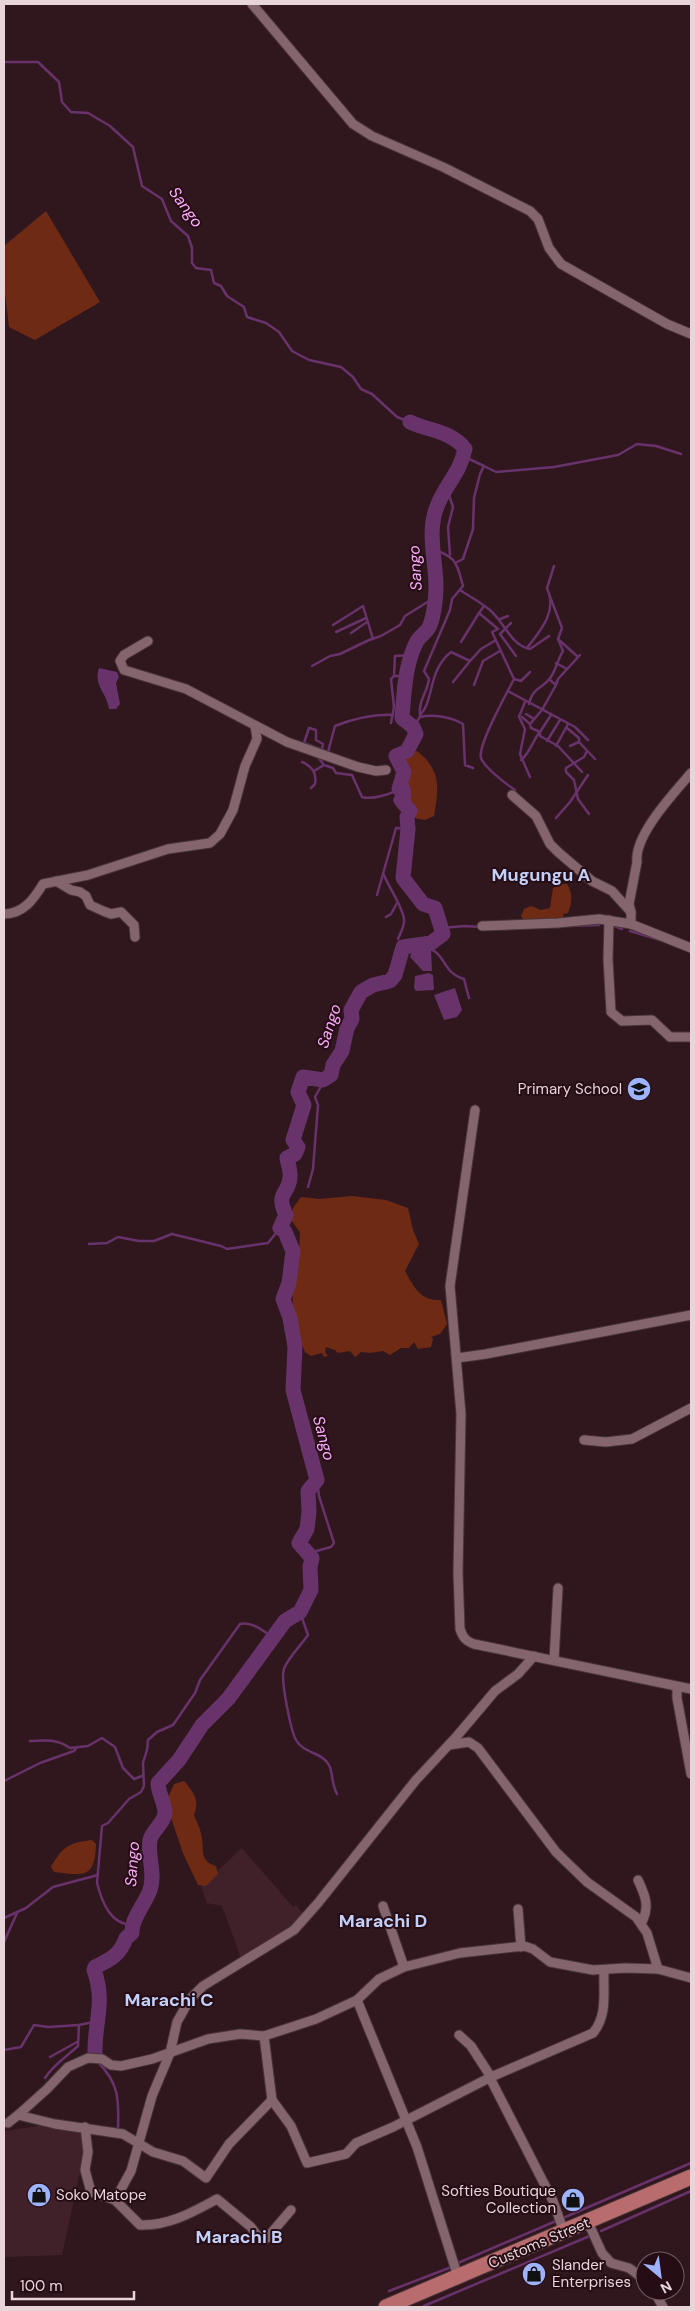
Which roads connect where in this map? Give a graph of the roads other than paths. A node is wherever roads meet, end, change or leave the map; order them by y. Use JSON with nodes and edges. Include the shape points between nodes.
{"nodes":[{"id":1,"x":252,"y":4,"type":"edge"},
{"id":2,"x":691,"y":334,"type":"edge"},
{"id":3,"x":148,"y":640,"type":"dead end"},
{"id":4,"x":255,"y":726,"type":"junction"},
{"id":5,"x":268,"y":732,"type":"junction"},
{"id":6,"x":257,"y":739,"type":"junction"},
{"id":7,"x":386,"y":770,"type":"dead end"},
{"id":8,"x":691,"y":773,"type":"edge"},
{"id":9,"x":512,"y":795,"type":"dead end"},
{"id":10,"x":56,"y":882,"type":"junction"},
{"id":11,"x":631,"y":912,"type":"junction"},
{"id":12,"x":4,"y":914,"type":"edge"},
{"id":13,"x":609,"y":920,"type":"junction"},
{"id":14,"x":631,"y":924,"type":"junction"},
{"id":15,"x":482,"y":926,"type":"dead end"},
{"id":16,"x":135,"y":937,"type":"dead end"},
{"id":17,"x":691,"y":948,"type":"edge"},
{"id":18,"x":691,"y":1037,"type":"edge"},
{"id":19,"x":475,"y":1110,"type":"dead end"},
{"id":20,"x":691,"y":1315,"type":"edge"},
{"id":21,"x":457,"y":1358,"type":"junction"},
{"id":22,"x":691,"y":1408,"type":"edge"},
{"id":23,"x":584,"y":1440,"type":"dead end"},
{"id":24,"x":558,"y":1588,"type":"dead end"},
{"id":25,"x":534,"y":1656,"type":"junction"},
{"id":26,"x":554,"y":1660,"type":"junction"},
{"id":27,"x":677,"y":1686,"type":"junction"},
{"id":28,"x":691,"y":1688,"type":"edge"},
{"id":29,"x":449,"y":1745,"type":"junction"},
{"id":30,"x":691,"y":1774,"type":"edge"},
{"id":31,"x":638,"y":1880,"type":"dead end"},
{"id":32,"x":383,"y":1906,"type":"dead end"},
{"id":33,"x":518,"y":1909,"type":"dead end"},
{"id":34,"x":641,"y":1924,"type":"junction"},
{"id":35,"x":521,"y":1947,"type":"junction"},
{"id":36,"x":404,"y":1967,"type":"junction"},
{"id":37,"x":658,"y":1969,"type":"junction"},
{"id":38,"x":604,"y":1970,"type":"junction"},
{"id":39,"x":691,"y":1978,"type":"edge"},
{"id":40,"x":357,"y":2000,"type":"junction"},
{"id":41,"x":459,"y":2035,"type":"dead end"},
{"id":42,"x":264,"y":2036,"type":"junction"},
{"id":43,"x":170,"y":2053,"type":"junction"},
{"id":44,"x":490,"y":2077,"type":"junction"},
{"id":45,"x":272,"y":2100,"type":"junction"},
{"id":46,"x":18,"y":2115,"type":"junction"},
{"id":47,"x":407,"y":2120,"type":"junction"},
{"id":48,"x":5,"y":2123,"type":"edge"},
{"id":49,"x":85,"y":2127,"type":"junction"},
{"id":50,"x":139,"y":2144,"type":"junction"},
{"id":51,"x":691,"y":2178,"type":"edge"},
{"id":52,"x":115,"y":2200,"type":"junction"},
{"id":53,"x":291,"y":2210,"type":"dead end"},
{"id":54,"x":588,"y":2222,"type":"junction"},
{"id":55,"x":564,"y":2232,"type":"junction"},
{"id":56,"x":635,"y":2272,"type":"edge"},
{"id":57,"x":458,"y":2277,"type":"junction"},
{"id":58,"x":412,"y":2302,"type":"edge"},
{"id":59,"x":386,"y":2307,"type":"edge"}],
"edges":[{"from":1,"to":2,"type":"street","via":[[353,124],[530,211],[538,219],[549,248],[561,264],[667,324]]},
{"from":3,"to":4,"type":"street","via":[[124,655],[120,661],[124,670],[186,689]]},
{"from":4,"to":5,"type":"street"},
{"from":4,"to":6,"type":"street"},
{"from":5,"to":6,"type":"street"},
{"from":5,"to":7,"type":"street","via":[[358,768]]},
{"from":6,"to":10,"type":"street","via":[[245,766],[233,810],[220,834],[210,843],[168,849]]},
{"from":8,"to":11,"type":"street","via":[[645,834],[637,855],[629,904]]},
{"from":9,"to":11,"type":"street","via":[[536,816],[550,844],[558,852],[592,881],[612,891]]},
{"from":10,"to":12,"type":"street","via":[[43,884],[32,902],[12,914]]},
{"from":10,"to":16,"type":"street","via":[[80,892],[90,905],[103,912],[121,912],[134,925]]},
{"from":11,"to":14,"type":"street"},
{"from":13,"to":14,"type":"street"},
{"from":13,"to":15,"type":"street"},
{"from":13,"to":18,"type":"street","via":[[611,1012],[622,1021],[652,1020],[670,1037]]},
{"from":14,"to":17,"type":"street"},
{"from":19,"to":21,"type":"street","via":[[450,1286]]},
{"from":20,"to":21,"type":"street"},
{"from":21,"to":25,"type":"street","via":[[461,1414],[460,1630],[467,1642]]},
{"from":22,"to":23,"type":"street","via":[[632,1439]]},
{"from":24,"to":26,"type":"street"},
{"from":25,"to":26,"type":"street"},
{"from":25,"to":29,"type":"street","via":[[518,1674],[494,1691]]},
{"from":26,"to":27,"type":"street"},
{"from":27,"to":28,"type":"street"},
{"from":27,"to":30,"type":"street"},
{"from":29,"to":34,"type":"street","via":[[468,1742],[478,1748],[556,1852],[587,1882]]},
{"from":29,"to":43,"type":"street","via":[[416,1780],[294,1930],[203,1986],[190,1999],[177,2022]]},
{"from":31,"to":34,"type":"street","via":[[646,1898],[647,1911]]},
{"from":32,"to":36,"type":"street"},
{"from":33,"to":35,"type":"street"},
{"from":34,"to":37,"type":"street","via":[[649,1938]]},
{"from":35,"to":36,"type":"street","via":[[460,1953]]},
{"from":35,"to":38,"type":"street","via":[[533,1949],[550,1962]]},
{"from":36,"to":40,"type":"street","via":[[379,1979]]},
{"from":37,"to":38,"type":"street"},
{"from":37,"to":39,"type":"street"},
{"from":38,"to":44,"type":"street","via":[[603,2014],[593,2033]]},
{"from":40,"to":42,"type":"street","via":[[316,2020]]},
{"from":40,"to":47,"type":"street"},
{"from":41,"to":44,"type":"street","via":[[471,2046]]},
{"from":42,"to":43,"type":"street","via":[[240,2034],[208,2039]]},
{"from":42,"to":45,"type":"street"},
{"from":43,"to":46,"type":"street","via":[[121,2066],[88,2058],[68,2067]]},
{"from":43,"to":50,"type":"street","via":[[152,2096]]},
{"from":44,"to":47,"type":"street"},
{"from":44,"to":55,"type":"street","via":[[553,2201]]},
{"from":45,"to":47,"type":"street","via":[[290,2126],[307,2164],[346,2154],[356,2143]]},
{"from":45,"to":50,"type":"street","via":[[229,2144],[206,2178],[183,2161]]},
{"from":46,"to":48,"type":"street"},
{"from":46,"to":49,"type":"street"},
{"from":47,"to":57,"type":"street"},
{"from":49,"to":50,"type":"street","via":[[123,2134]]},
{"from":49,"to":52,"type":"street","via":[[88,2152],[85,2170],[91,2192]]},
{"from":50,"to":52,"type":"street","via":[[131,2171]]},
{"from":51,"to":54,"type":"highway","name":"Customs Street"},
{"from":52,"to":53,"type":"street","via":[[140,2225],[151,2225],[183,2217],[217,2199],[251,2226],[260,2238],[267,2238]]},
{"from":54,"to":55,"type":"highway","name":"Customs Street"},
{"from":54,"to":56,"type":"street","via":[[610,2263]]},
{"from":55,"to":57,"type":"highway","name":"Customs Street"},
{"from":57,"to":58,"type":"highway","name":"Customs Street"},
{"from":58,"to":59,"type":"highway","name":"Customs Street"}]}
